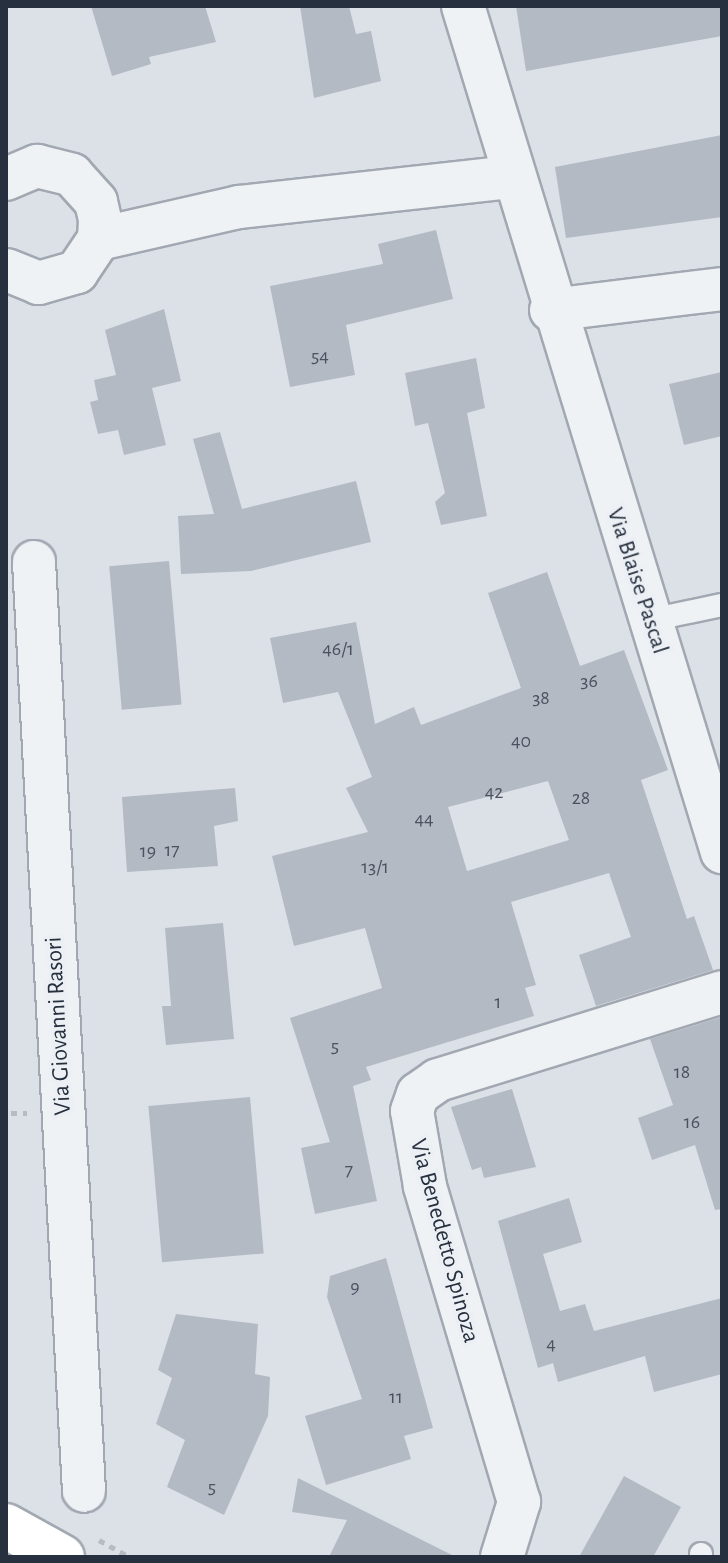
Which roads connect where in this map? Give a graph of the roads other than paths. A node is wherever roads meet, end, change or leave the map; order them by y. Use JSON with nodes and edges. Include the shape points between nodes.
{"nodes":[{"id":1,"x":463,"y":6,"type":"edge"},
{"id":2,"x":511,"y":177,"type":"junction"},
{"id":3,"x":6,"y":179,"type":"edge"},
{"id":4,"x":99,"y":239,"type":"junction"},
{"id":5,"x":6,"y":270,"type":"edge"},
{"id":6,"x":722,"y":289,"type":"edge"},
{"id":7,"x":551,"y":310,"type":"junction"},
{"id":8,"x":34,"y":562,"type":"dead end"},
{"id":9,"x":722,"y":605,"type":"edge"},
{"id":10,"x":650,"y":620,"type":"junction"},
{"id":11,"x":722,"y":852,"type":"edge"},
{"id":12,"x":722,"y":992,"type":"edge"},
{"id":13,"x":84,"y":1491,"type":"dead end"},
{"id":14,"x":6,"y":1526,"type":"edge"},
{"id":15,"x":62,"y":1557,"type":"edge"},
{"id":16,"x":502,"y":1557,"type":"edge"}],
"edges":[{"from":1,"to":2,"type":"street","name":"Via Blaise Pascal"},
{"from":2,"to":4,"type":"street","via":[[239,207]]},
{"from":2,"to":7,"type":"street","name":"Via Blaise Pascal"},
{"from":3,"to":4,"type":"street","via":[[37,166],[72,175],[96,202]]},
{"from":4,"to":5,"type":"street","via":[[77,272],[59,281],[39,283]]},
{"from":6,"to":7,"type":"street"},
{"from":7,"to":10,"type":"street","name":"Via Blaise Pascal"},
{"from":8,"to":13,"type":"street","name":"Via Giovanni Rasori"},
{"from":9,"to":10,"type":"lane"},
{"from":10,"to":11,"type":"street","name":"Via Blaise Pascal"},
{"from":12,"to":16,"type":"street","name":"Via Benedetto Spinoza","via":[[438,1080],[415,1102],[425,1186],[519,1502]]},
{"from":14,"to":15,"type":"main road"}]}
